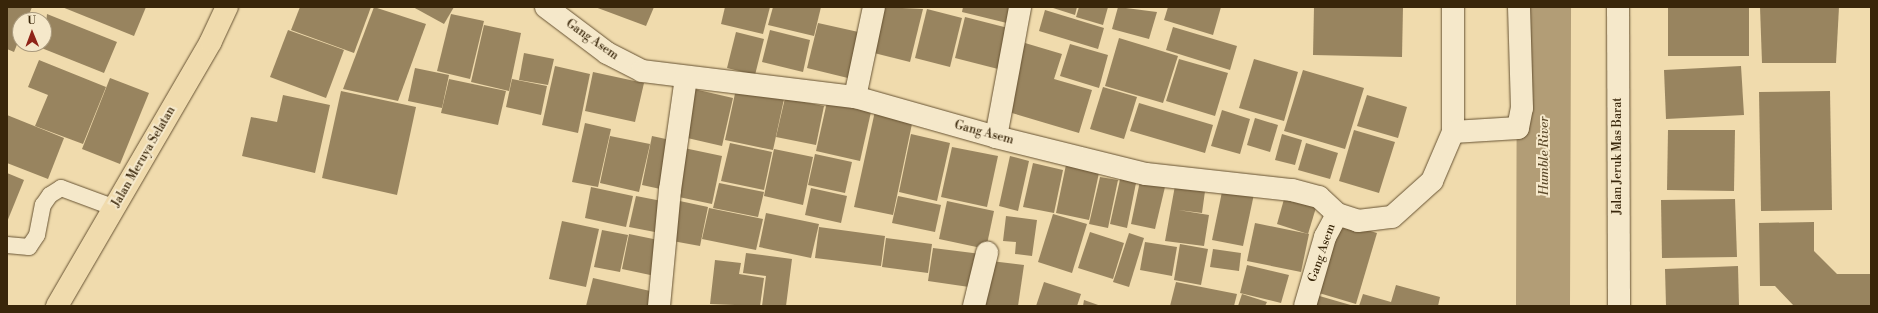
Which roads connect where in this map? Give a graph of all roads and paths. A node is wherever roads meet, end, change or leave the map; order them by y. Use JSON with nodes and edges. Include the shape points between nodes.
{"nodes":[{"id":1,"x":227,"y":7,"type":"edge"},
{"id":2,"x":546,"y":7,"type":"edge"},
{"id":3,"x":874,"y":7,"type":"edge"},
{"id":4,"x":1020,"y":7,"type":"edge"},
{"id":5,"x":1453,"y":7,"type":"edge"},
{"id":6,"x":1519,"y":7,"type":"edge"},
{"id":7,"x":1618,"y":7,"type":"edge"},
{"id":8,"x":686,"y":77,"type":"junction"},
{"id":9,"x":855,"y":97,"type":"junction"},
{"id":10,"x":1453,"y":132,"type":"junction"},
{"id":11,"x":996,"y":137,"type":"junction"},
{"id":12,"x":115,"y":208,"type":"junction"},
{"id":13,"x":1337,"y":214,"type":"junction"},
{"id":14,"x":7,"y":245,"type":"edge"},
{"id":15,"x":987,"y":253,"type":"dead end"},
{"id":16,"x":57,"y":306,"type":"edge"},
{"id":17,"x":659,"y":306,"type":"edge"},
{"id":18,"x":974,"y":306,"type":"edge"},
{"id":19,"x":1305,"y":306,"type":"edge"},
{"id":20,"x":1619,"y":306,"type":"edge"}],
"edges":[{"from":1,"to":12,"type":"main road","name":"Jalan Meruya Selatan"},
{"from":2,"to":8,"type":"street","name":"Gang Asem","via":[[607,53],[642,71]]},
{"from":3,"to":9,"type":"street"},
{"from":4,"to":11,"type":"street"},
{"from":5,"to":10,"type":"street"},
{"from":6,"to":10,"type":"street","via":[[1522,108],[1518,128]]},
{"from":7,"to":20,"type":"street","name":"Jalan Jeruk Mas Barat"},
{"from":8,"to":9,"type":"street","name":"Gang Asem"},
{"from":8,"to":17,"type":"street","via":[[670,190]]},
{"from":9,"to":11,"type":"street","name":"Gang Asem"},
{"from":10,"to":13,"type":"street","via":[[1432,181],[1392,218],[1358,221]]},
{"from":11,"to":13,"type":"street","name":"Gang Asem","via":[[1146,174],[1292,190],[1319,197]]},
{"from":12,"to":14,"type":"lane","via":[[61,188],[50,195],[43,205],[37,235],[29,247]]},
{"from":12,"to":16,"type":"main road","name":"Jalan Meruya Selatan"},
{"from":13,"to":19,"type":"street","name":"Gang Asem","via":[[1325,237]]},
{"from":15,"to":18,"type":"street"}]}
